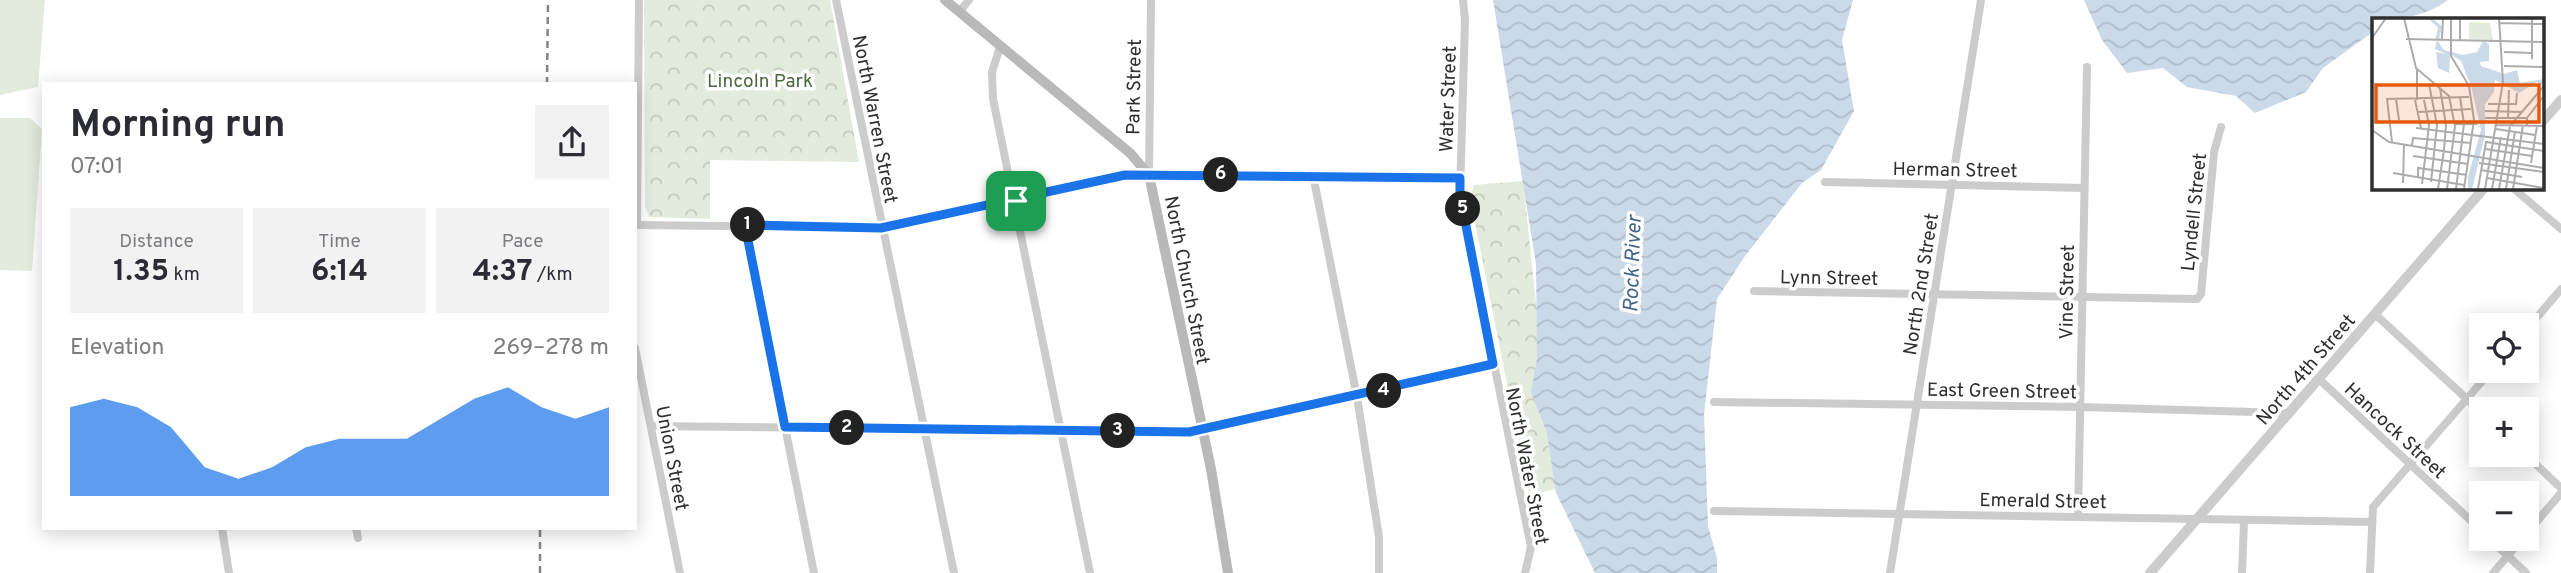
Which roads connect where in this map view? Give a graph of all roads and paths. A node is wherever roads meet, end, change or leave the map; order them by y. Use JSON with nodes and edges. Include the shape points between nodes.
{"nodes":[{"id":1,"x":639,"y":0,"type":"edge"},
{"id":2,"x":836,"y":0,"type":"edge"},
{"id":3,"x":945,"y":0,"type":"edge"},
{"id":4,"x":969,"y":0,"type":"edge"},
{"id":5,"x":1151,"y":0,"type":"edge"},
{"id":6,"x":1463,"y":0,"type":"edge"},
{"id":7,"x":1981,"y":0,"type":"edge"},
{"id":8,"x":959,"y":12,"type":"junction"},
{"id":9,"x":1000,"y":47,"type":"junction"},
{"id":10,"x":2087,"y":67,"type":"dead end"},
{"id":11,"x":2561,"y":100,"type":"edge"},
{"id":12,"x":2544,"y":120,"type":"edge"},
{"id":13,"x":2221,"y":127,"type":"dead end"},
{"id":14,"x":637,"y":150,"type":"edge"},
{"id":15,"x":1149,"y":174,"type":"junction"},
{"id":16,"x":1313,"y":175,"type":"junction"},
{"id":17,"x":1460,"y":178,"type":"junction"},
{"id":18,"x":1825,"y":183,"type":"dead end"},
{"id":19,"x":1951,"y":185,"type":"junction"},
{"id":20,"x":2084,"y":188,"type":"junction"},
{"id":21,"x":2483,"y":189,"type":"edge"},
{"id":22,"x":2514,"y":189,"type":"edge"},
{"id":23,"x":1016,"y":201,"type":"junction"},
{"id":24,"x":637,"y":225,"type":"edge"},
{"id":25,"x":745,"y":225,"type":"junction"},
{"id":26,"x":881,"y":228,"type":"junction"},
{"id":27,"x":2561,"y":229,"type":"edge"},
{"id":28,"x":2561,"y":289,"type":"edge"},
{"id":29,"x":1754,"y":291,"type":"dead end"},
{"id":30,"x":1935,"y":294,"type":"junction"},
{"id":31,"x":2082,"y":297,"type":"junction"},
{"id":32,"x":2197,"y":299,"type":"joint"},
{"id":33,"x":2376,"y":315,"type":"junction"},
{"id":34,"x":2539,"y":315,"type":"edge"},
{"id":35,"x":637,"y":358,"type":"edge"},
{"id":36,"x":1493,"y":364,"type":"junction"},
{"id":37,"x":2320,"y":380,"type":"junction"},
{"id":38,"x":2481,"y":383,"type":"edge"},
{"id":39,"x":1357,"y":397,"type":"junction"},
{"id":40,"x":2467,"y":399,"type":"junction"},
{"id":41,"x":1714,"y":402,"type":"dead end"},
{"id":42,"x":1917,"y":404,"type":"junction"},
{"id":43,"x":2080,"y":407,"type":"junction"},
{"id":44,"x":2289,"y":413,"type":"junction"},
{"id":45,"x":651,"y":426,"type":"junction"},
{"id":46,"x":785,"y":427,"type":"junction"},
{"id":47,"x":923,"y":429,"type":"junction"},
{"id":48,"x":1200,"y":430,"type":"junction"},
{"id":49,"x":1061,"y":431,"type":"junction"},
{"id":50,"x":2410,"y":463,"type":"junction"},
{"id":51,"x":2538,"y":467,"type":"edge"},
{"id":52,"x":2561,"y":490,"type":"edge"},
{"id":53,"x":1714,"y":511,"type":"dead end"},
{"id":54,"x":1899,"y":514,"type":"junction"},
{"id":55,"x":2078,"y":517,"type":"junction"},
{"id":56,"x":2539,"y":518,"type":"edge"},
{"id":57,"x":2197,"y":519,"type":"junction"},
{"id":58,"x":2469,"y":519,"type":"edge"},
{"id":59,"x":2244,"y":521,"type":"junction"},
{"id":60,"x":2372,"y":522,"type":"junction"},
{"id":61,"x":222,"y":530,"type":"edge"},
{"id":62,"x":356,"y":530,"type":"edge"},
{"id":63,"x":358,"y":538,"type":"dead end"},
{"id":64,"x":2503,"y":551,"type":"edge"},
{"id":65,"x":2512,"y":551,"type":"edge"},
{"id":66,"x":2508,"y":556,"type":"junction"},
{"id":67,"x":229,"y":573,"type":"edge"},
{"id":68,"x":680,"y":573,"type":"edge"},
{"id":69,"x":814,"y":573,"type":"edge"},
{"id":70,"x":954,"y":573,"type":"edge"},
{"id":71,"x":1090,"y":573,"type":"edge"},
{"id":72,"x":1228,"y":573,"type":"edge"},
{"id":73,"x":1378,"y":573,"type":"edge"},
{"id":74,"x":1525,"y":573,"type":"edge"},
{"id":75,"x":1889,"y":573,"type":"edge"},
{"id":76,"x":2150,"y":573,"type":"edge"},
{"id":77,"x":2242,"y":573,"type":"edge"},
{"id":78,"x":2370,"y":573,"type":"edge"},
{"id":79,"x":2493,"y":573,"type":"edge"},
{"id":80,"x":2526,"y":573,"type":"edge"}],
"edges":[{"from":1,"to":14,"type":"street"},
{"from":2,"to":26,"type":"street","name":"North Warren Street"},
{"from":3,"to":8,"type":"main road","name":"North Church Street"},
{"from":4,"to":8,"type":"street"},
{"from":5,"to":15,"type":"street","name":"Park Street"},
{"from":6,"to":17,"type":"street","name":"Water Street"},
{"from":7,"to":19,"type":"street","name":"North 2nd Street"},
{"from":8,"to":9,"type":"main road","name":"North Church Street"},
{"from":9,"to":15,"type":"main road","name":"North Church Street","via":[[1130,153]]},
{"from":9,"to":23,"type":"street","via":[[992,88]]},
{"from":10,"to":20,"type":"street","name":"Vine Street"},
{"from":11,"to":12,"type":"street"},
{"from":13,"to":32,"type":"street","name":"Lyndell Street"},
{"from":15,"to":16,"type":"street"},
{"from":15,"to":23,"type":"street","via":[[1125,175]]},
{"from":15,"to":48,"type":"main road","name":"North Church Street"},
{"from":16,"to":17,"type":"street"},
{"from":16,"to":39,"type":"street"},
{"from":17,"to":36,"type":"street","name":"Water Street"},
{"from":18,"to":19,"type":"street","name":"Herman Street"},
{"from":19,"to":20,"type":"street","name":"Herman Street"},
{"from":19,"to":30,"type":"street","name":"North 2nd Street"},
{"from":20,"to":31,"type":"street","name":"Vine Street"},
{"from":21,"to":33,"type":"street","name":"North 4th Street"},
{"from":22,"to":27,"type":"street"},
{"from":23,"to":26,"type":"street"},
{"from":23,"to":49,"type":"street"},
{"from":24,"to":25,"type":"street"},
{"from":25,"to":26,"type":"street"},
{"from":25,"to":46,"type":"street"},
{"from":26,"to":47,"type":"street","name":"North Warren Street"},
{"from":28,"to":34,"type":"street"},
{"from":29,"to":30,"type":"street","name":"Lynn Street"},
{"from":30,"to":31,"type":"street","name":"Lynn Street"},
{"from":30,"to":42,"type":"street","name":"North 2nd Street"},
{"from":31,"to":32,"type":"street","name":"Lynn Street"},
{"from":31,"to":43,"type":"street","name":"Vine Street"},
{"from":33,"to":37,"type":"street","name":"North 4th Street"},
{"from":33,"to":40,"type":"street"},
{"from":35,"to":45,"type":"street","name":"Union Street"},
{"from":36,"to":39,"type":"street"},
{"from":36,"to":74,"type":"street","name":"North Water Street","via":[[1531,547]]},
{"from":37,"to":44,"type":"street","name":"North 4th Street"},
{"from":37,"to":50,"type":"street","name":"Hancock Street"},
{"from":38,"to":40,"type":"street"},
{"from":39,"to":48,"type":"street"},
{"from":39,"to":73,"type":"street","via":[[1379,537]]},
{"from":40,"to":50,"type":"street"},
{"from":41,"to":42,"type":"street","name":"East Green Street"},
{"from":42,"to":43,"type":"street","name":"East Green Street"},
{"from":42,"to":54,"type":"street","name":"North 2nd Street"},
{"from":43,"to":44,"type":"street","name":"East Green Street"},
{"from":43,"to":55,"type":"street","name":"Vine Street"},
{"from":44,"to":57,"type":"street","name":"North 4th Street"},
{"from":45,"to":46,"type":"street"},
{"from":45,"to":68,"type":"street","name":"Union Street"},
{"from":46,"to":47,"type":"street"},
{"from":46,"to":69,"type":"street"},
{"from":47,"to":49,"type":"street"},
{"from":47,"to":70,"type":"street","name":"North Warren Street"},
{"from":48,"to":49,"type":"street"},
{"from":48,"to":72,"type":"main road","name":"North Church Street"},
{"from":49,"to":71,"type":"street"},
{"from":50,"to":58,"type":"street","name":"Hancock Street"},
{"from":50,"to":60,"type":"street","via":[[2373,507]]},
{"from":51,"to":52,"type":"street"},
{"from":52,"to":56,"type":"street"},
{"from":53,"to":54,"type":"street","name":"Emerald Street"},
{"from":54,"to":55,"type":"street","name":"Emerald Street"},
{"from":54,"to":75,"type":"street","name":"North 2nd Street"},
{"from":55,"to":57,"type":"street","name":"Emerald Street"},
{"from":57,"to":59,"type":"street","name":"Emerald Street"},
{"from":57,"to":76,"type":"street","name":"North 4th Street"},
{"from":59,"to":60,"type":"street","name":"Emerald Street"},
{"from":59,"to":77,"type":"street"},
{"from":60,"to":78,"type":"street"},
{"from":61,"to":67,"type":"street"},
{"from":62,"to":63,"type":"street"},
{"from":64,"to":66,"type":"street"},
{"from":65,"to":66,"type":"street"},
{"from":66,"to":79,"type":"street"},
{"from":66,"to":80,"type":"street"}]}
